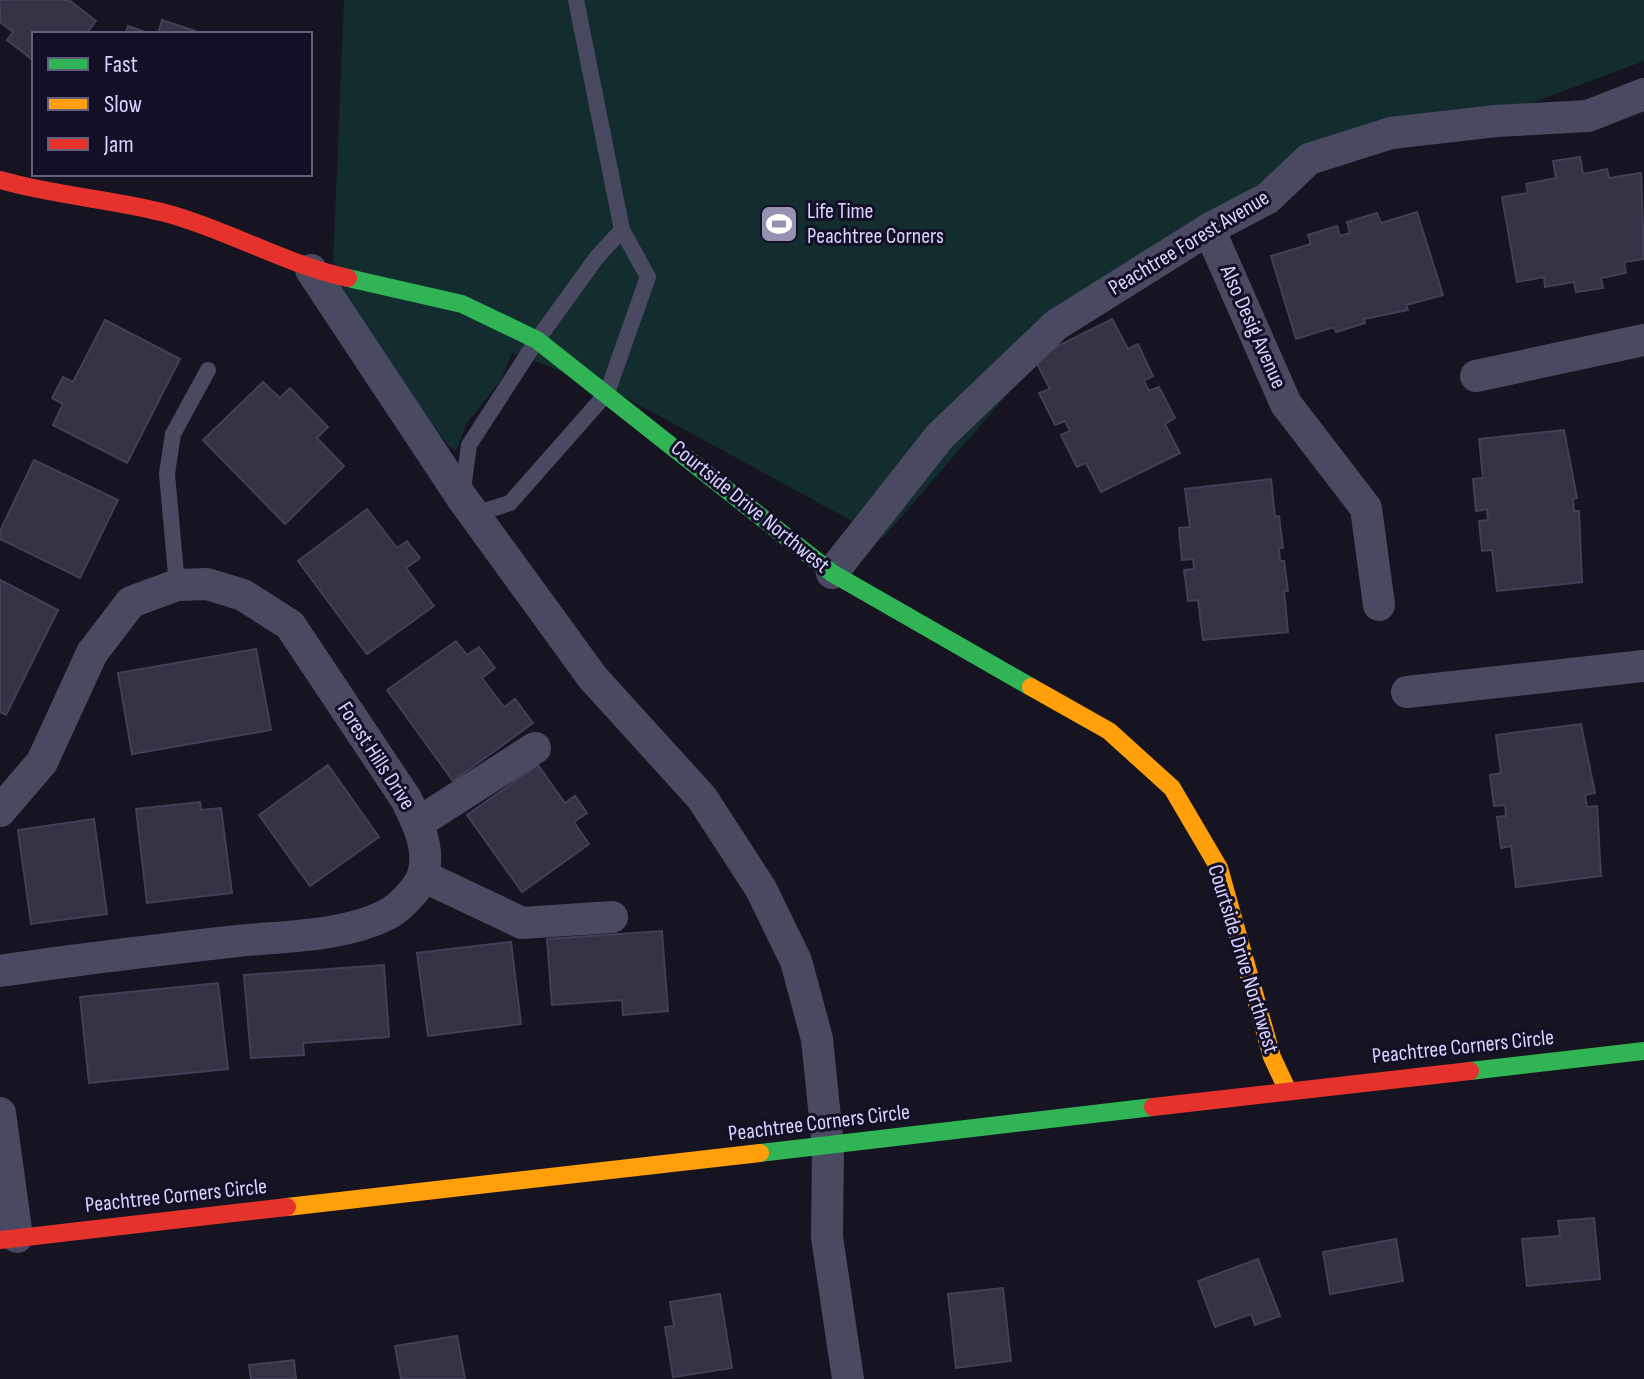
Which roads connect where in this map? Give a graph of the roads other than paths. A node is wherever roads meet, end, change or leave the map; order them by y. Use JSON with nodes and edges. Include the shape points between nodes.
{"nodes":[{"id":1,"x":576,"y":0,"type":"edge"},
{"id":2,"x":1644,"y":94,"type":"edge"},
{"id":3,"x":0,"y":180,"type":"edge"},
{"id":4,"x":1209,"y":229,"type":"junction"},
{"id":5,"x":622,"y":230,"type":"junction"},
{"id":6,"x":311,"y":270,"type":"junction"},
{"id":7,"x":537,"y":340,"type":"junction"},
{"id":8,"x":1644,"y":341,"type":"edge"},
{"id":9,"x":208,"y":370,"type":"dead end"},
{"id":10,"x":1476,"y":376,"type":"dead end"},
{"id":11,"x":607,"y":393,"type":"junction"},
{"id":12,"x":468,"y":506,"type":"junction"},
{"id":13,"x":832,"y":573,"type":"junction"},
{"id":14,"x":177,"y":585,"type":"junction"},
{"id":15,"x":1379,"y":605,"type":"dead end"},
{"id":16,"x":1644,"y":666,"type":"edge"},
{"id":17,"x":1407,"y":692,"type":"dead end"},
{"id":18,"x":535,"y":748,"type":"dead end"},
{"id":19,"x":0,"y":811,"type":"edge"},
{"id":20,"x":418,"y":823,"type":"junction"},
{"id":21,"x":423,"y":876,"type":"junction"},
{"id":22,"x":612,"y":917,"type":"dead end"},
{"id":23,"x":0,"y":971,"type":"edge"},
{"id":24,"x":1644,"y":1051,"type":"edge"},
{"id":25,"x":1287,"y":1089,"type":"junction"},
{"id":26,"x":0,"y":1113,"type":"edge"},
{"id":27,"x":828,"y":1147,"type":"junction"},
{"id":28,"x":8,"y":1239,"type":"edge"},
{"id":29,"x":848,"y":1379,"type":"edge"}],
"edges":[{"from":1,"to":5,"type":"lane"},
{"from":2,"to":4,"type":"street","name":"Peachtree Forest Avenue","via":[[1588,116],[1496,121],[1377,137],[1309,159],[1268,198]]},
{"from":3,"to":6,"type":"street","name":"Courtside Drive Northwest","via":[[169,214]]},
{"from":4,"to":13,"type":"street","name":"Peachtree Forest Avenue","via":[[1056,325],[940,436]]},
{"from":4,"to":15,"type":"street","name":"Also Desig Avenue","via":[[1286,404],[1366,508]]},
{"from":5,"to":7,"type":"lane"},
{"from":5,"to":11,"type":"lane","via":[[648,277]]},
{"from":6,"to":7,"type":"street","name":"Courtside Drive Northwest","via":[[462,304]]},
{"from":6,"to":12,"type":"street"},
{"from":7,"to":11,"type":"street","name":"Courtside Drive Northwest"},
{"from":7,"to":12,"type":"lane","via":[[469,445]]},
{"from":8,"to":10,"type":"street"},
{"from":9,"to":14,"type":"lane","via":[[173,434],[167,474]]},
{"from":11,"to":12,"type":"lane","via":[[510,503]]},
{"from":11,"to":13,"type":"street","name":"Courtside Drive Northwest"},
{"from":12,"to":27,"type":"street","via":[[593,678],[702,798],[761,889],[796,961],[817,1039]]},
{"from":13,"to":25,"type":"street","name":"Courtside Drive Northwest","via":[[1109,731],[1172,788],[1219,868],[1272,1057]]},
{"from":14,"to":19,"type":"street","name":"Forest Hills Drive","via":[[131,602],[92,653],[42,762]]},
{"from":14,"to":20,"type":"street","name":"Forest Hills Drive","via":[[207,584],[243,595],[290,625]]},
{"from":16,"to":17,"type":"street"},
{"from":18,"to":20,"type":"street"},
{"from":20,"to":21,"type":"street","name":"Forest Hills Drive"},
{"from":21,"to":22,"type":"street","via":[[522,923]]},
{"from":21,"to":23,"type":"street","via":[[388,914],[340,930]]},
{"from":24,"to":25,"type":"street","name":"Peachtree Corners Circle"},
{"from":25,"to":27,"type":"street","name":"Peachtree Corners Circle"},
{"from":26,"to":28,"type":"street"},
{"from":27,"to":28,"type":"street","name":"Peachtree Corners Circle"},
{"from":27,"to":29,"type":"street","via":[[827,1237]]}]}
